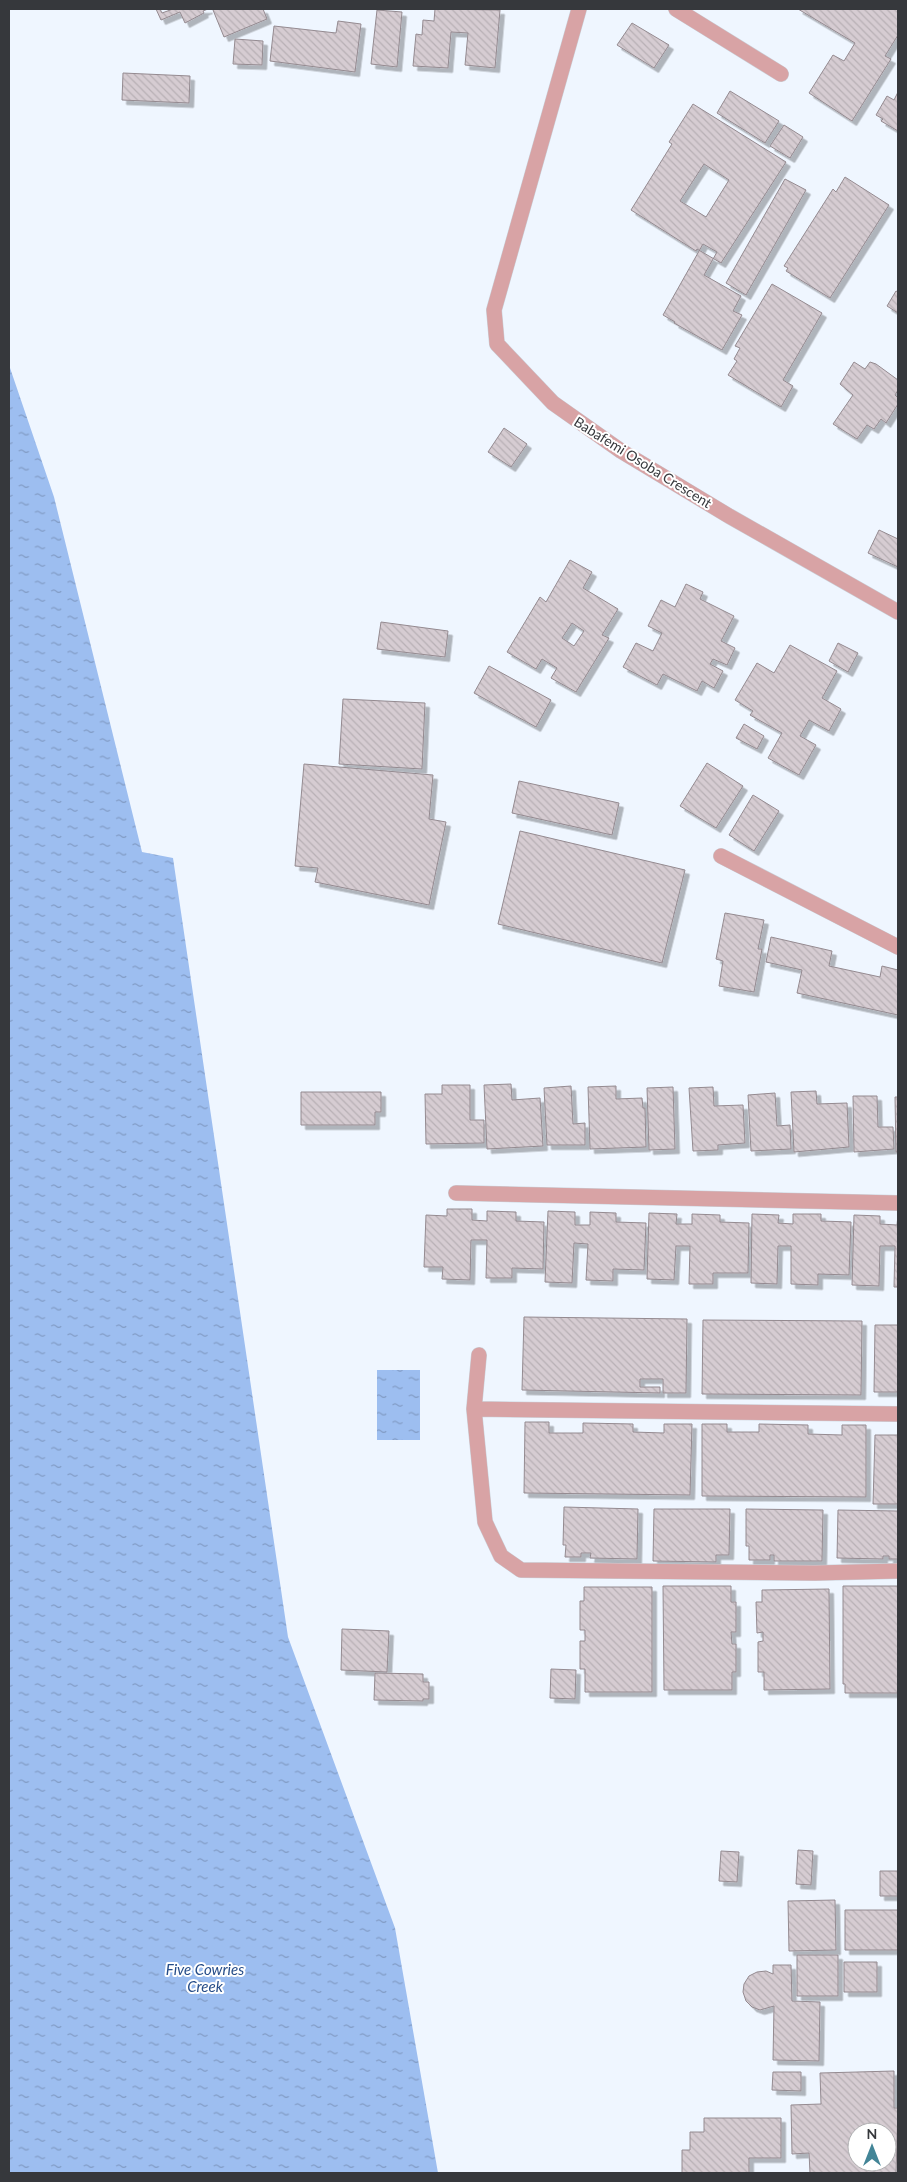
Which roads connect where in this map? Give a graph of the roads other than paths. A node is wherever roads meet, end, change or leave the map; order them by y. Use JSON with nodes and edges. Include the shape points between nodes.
{"nodes":[{"id":1,"x":579,"y":9,"type":"edge"},
{"id":2,"x":676,"y":9,"type":"edge"},
{"id":3,"x":781,"y":74,"type":"dead end"},
{"id":4,"x":898,"y":612,"type":"edge"},
{"id":5,"x":721,"y":856,"type":"dead end"},
{"id":6,"x":898,"y":947,"type":"edge"},
{"id":7,"x":456,"y":1193,"type":"dead end"},
{"id":8,"x":898,"y":1203,"type":"edge"},
{"id":9,"x":479,"y":1355,"type":"dead end"},
{"id":10,"x":474,"y":1409,"type":"junction"},
{"id":11,"x":898,"y":1414,"type":"edge"},
{"id":12,"x":898,"y":1571,"type":"edge"}],
"edges":[{"from":1,"to":4,"type":"street","name":"Babafemi Osoba Crescent","via":[[494,310],[497,344],[553,403],[621,451]]},
{"from":2,"to":3,"type":"street"},
{"from":5,"to":6,"type":"street"},
{"from":7,"to":8,"type":"street"},
{"from":9,"to":10,"type":"street"},
{"from":10,"to":11,"type":"street"},
{"from":10,"to":12,"type":"street","via":[[485,1522],[501,1556],[521,1570]]}]}
